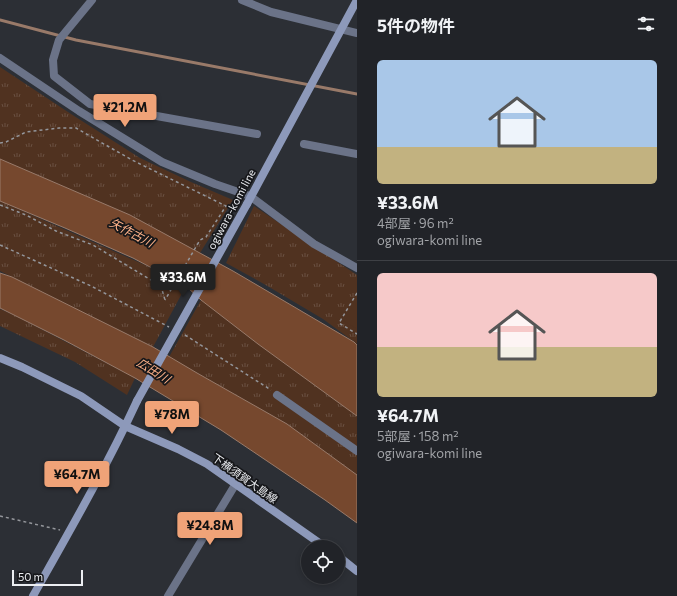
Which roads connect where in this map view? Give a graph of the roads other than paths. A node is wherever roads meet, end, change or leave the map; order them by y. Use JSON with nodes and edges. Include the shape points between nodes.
{"nodes":[{"id":1,"x":92,"y":0,"type":"edge"},
{"id":2,"x":242,"y":0,"type":"edge"},
{"id":3,"x":357,"y":0,"type":"edge"},
{"id":4,"x":340,"y":30,"type":"junction"},
{"id":5,"x":357,"y":33,"type":"edge"},
{"id":6,"x":0,"y":58,"type":"edge"},
{"id":7,"x":257,"y":134,"type":"dead end"},
{"id":8,"x":304,"y":144,"type":"dead end"},
{"id":9,"x":357,"y":154,"type":"edge"},
{"id":10,"x":249,"y":200,"type":"junction"},
{"id":11,"x":357,"y":268,"type":"edge"},
{"id":12,"x":0,"y":358,"type":"edge"},
{"id":13,"x":277,"y":394,"type":"road end"},
{"id":14,"x":126,"y":426,"type":"junction"},
{"id":15,"x":357,"y":451,"type":"edge"},
{"id":16,"x":235,"y":485,"type":"junction"},
{"id":17,"x":315,"y":540,"type":"edge"},
{"id":18,"x":345,"y":562,"type":"edge"},
{"id":19,"x":357,"y":571,"type":"edge"},
{"id":20,"x":33,"y":596,"type":"edge"},
{"id":21,"x":168,"y":596,"type":"edge"}],
"edges":[{"from":1,"to":7,"type":"street","via":[[59,40],[53,60],[54,76],[90,104]]},
{"from":2,"to":4,"type":"street","via":[[271,12]]},
{"from":3,"to":4,"type":"main road","name":"ogiwara-komi line"},
{"from":4,"to":5,"type":"street"},
{"from":4,"to":10,"type":"main road","name":"ogiwara-komi line"},
{"from":6,"to":10,"type":"street","via":[[78,111],[162,162]]},
{"from":8,"to":9,"type":"street"},
{"from":10,"to":11,"type":"street","via":[[314,244]]},
{"from":10,"to":14,"type":"main road","name":"ogiwara-komi line","bridge":true,"via":[[137,401]]},
{"from":12,"to":14,"type":"main road","name":"下横須賀大島線","via":[[81,396]]},
{"from":13,"to":15,"type":"street"},
{"from":14,"to":16,"type":"main road","name":"下横須賀大島線","via":[[207,464]]},
{"from":14,"to":20,"type":"main road","name":"ogiwara-komi line"},
{"from":16,"to":17,"type":"main road","name":"下横須賀大島線"},
{"from":16,"to":21,"type":"street"},
{"from":18,"to":19,"type":"main road"}]}
